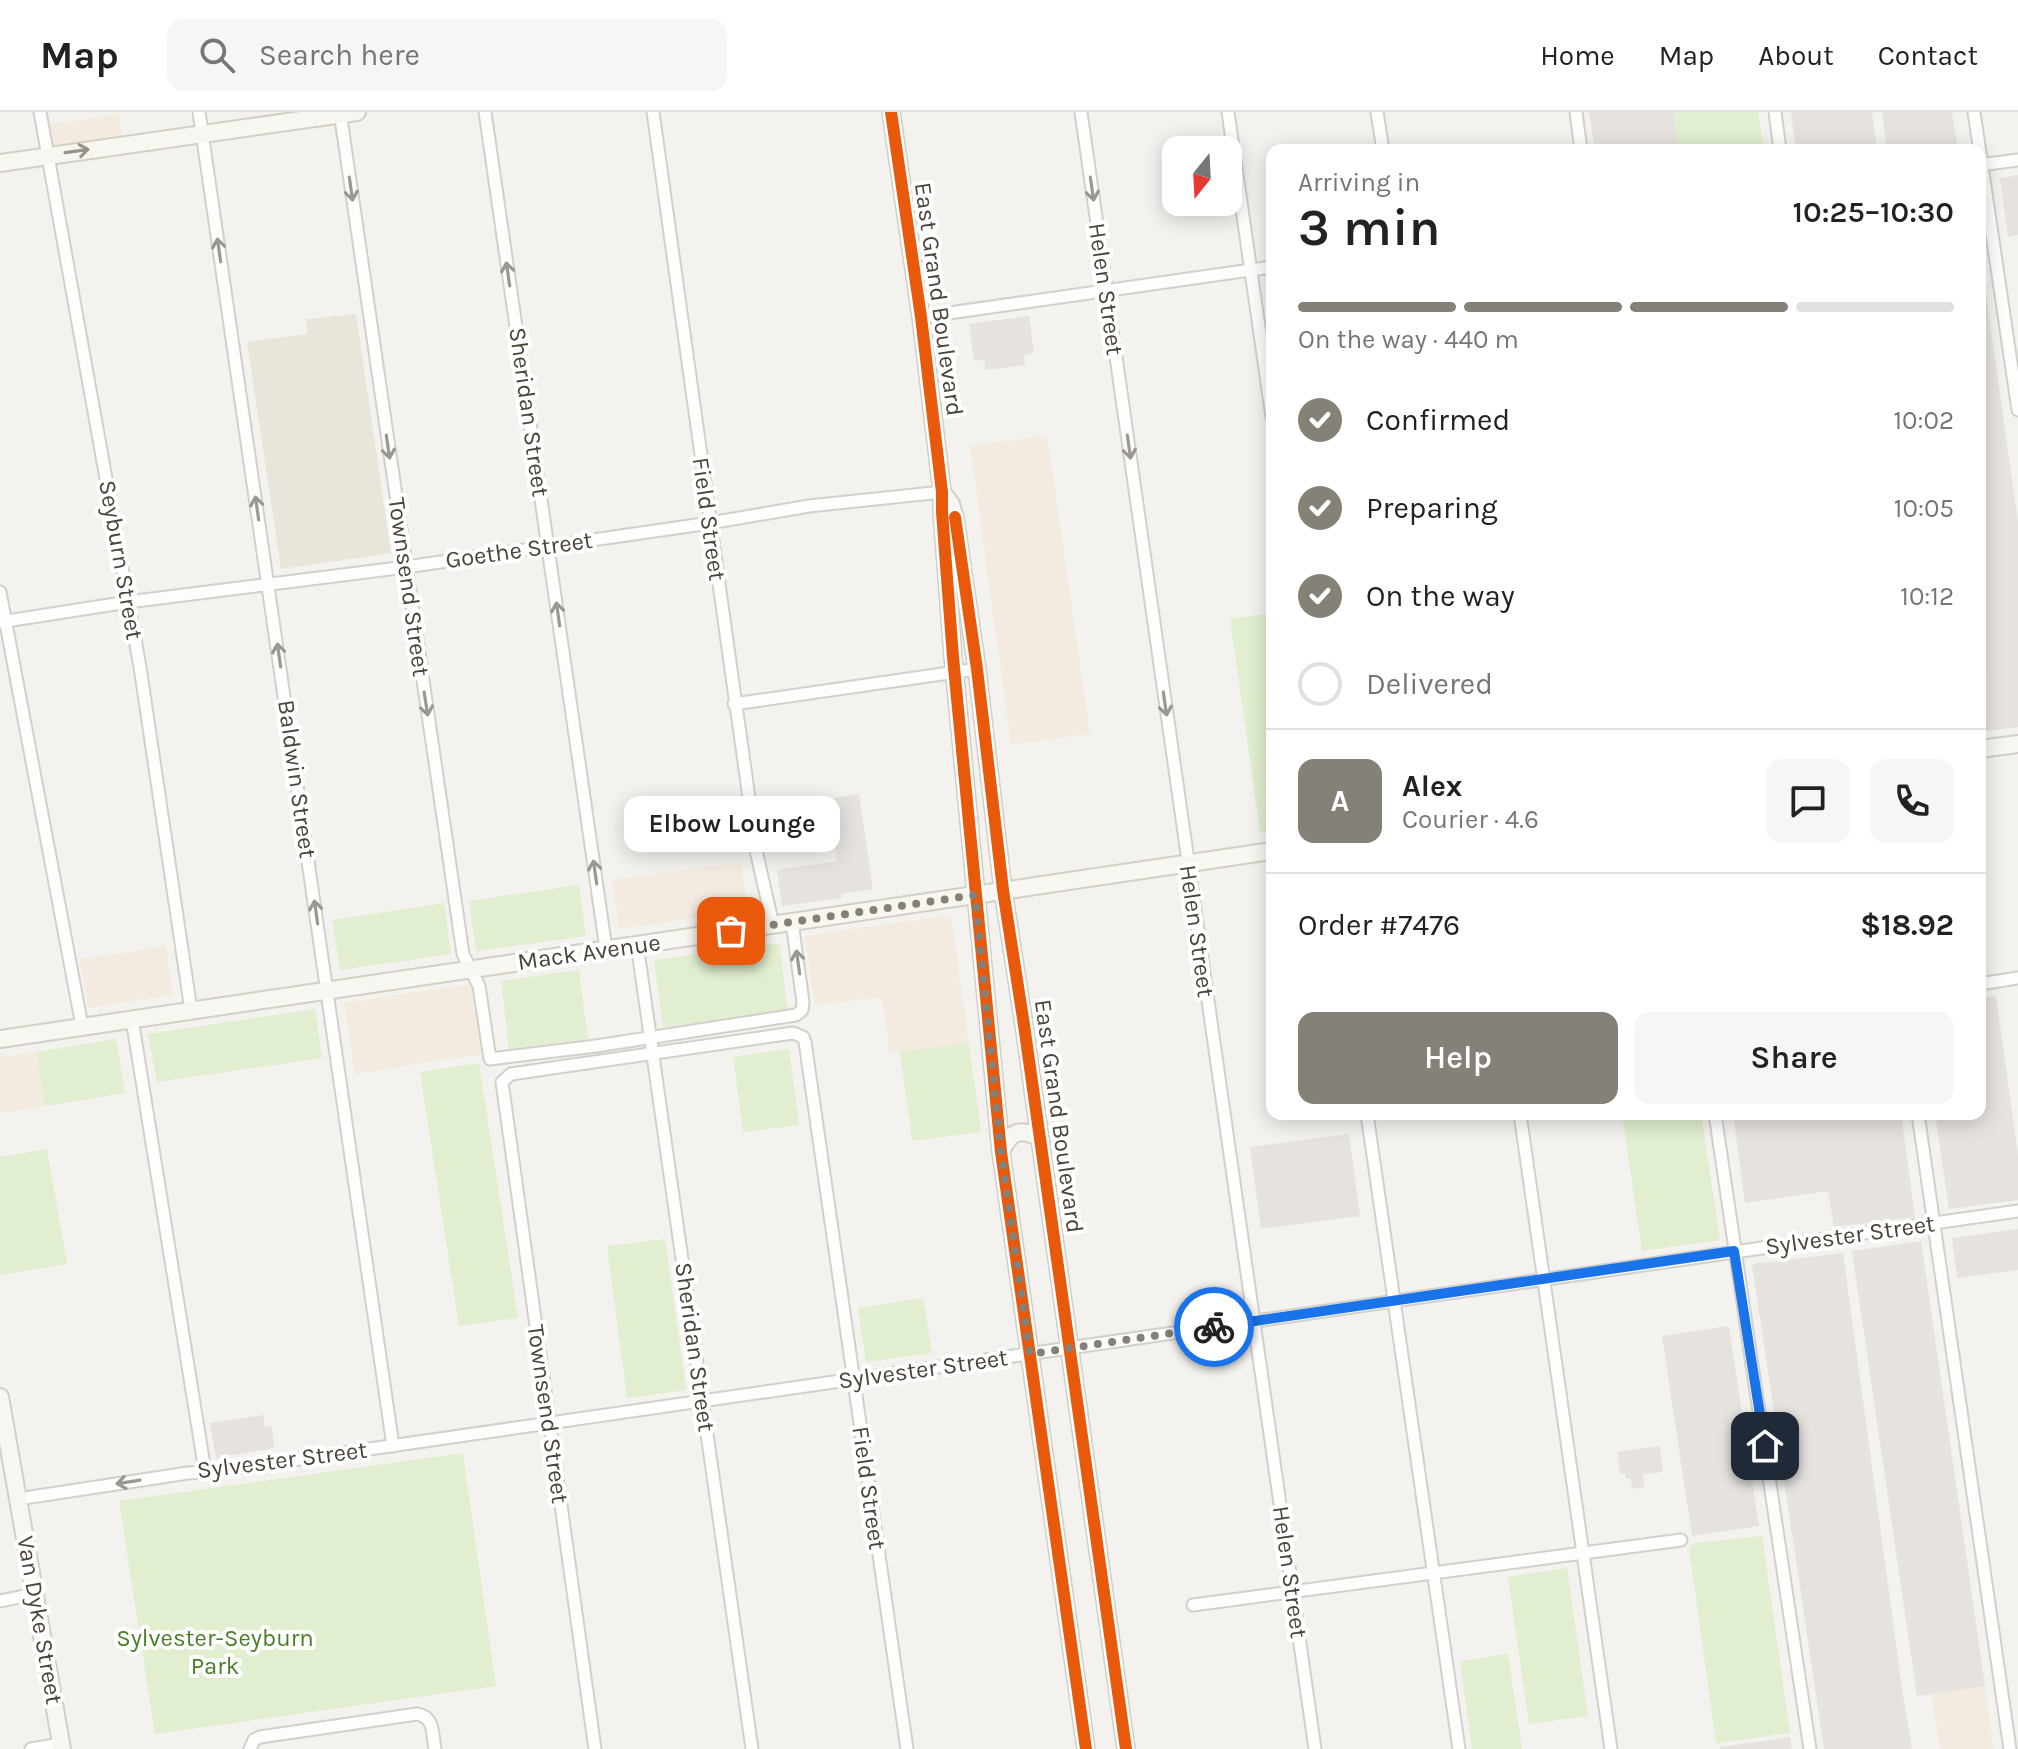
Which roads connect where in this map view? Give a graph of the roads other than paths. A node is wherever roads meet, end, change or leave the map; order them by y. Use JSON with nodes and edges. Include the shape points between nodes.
{"nodes":[{"id":1,"x":40,"y":112,"type":"edge"},
{"id":2,"x":199,"y":112,"type":"edge"},
{"id":3,"x":485,"y":112,"type":"edge"},
{"id":4,"x":653,"y":112,"type":"edge"},
{"id":5,"x":891,"y":112,"type":"edge"},
{"id":6,"x":1081,"y":112,"type":"edge"},
{"id":7,"x":1228,"y":112,"type":"edge"},
{"id":8,"x":1377,"y":112,"type":"edge"},
{"id":9,"x":1576,"y":112,"type":"edge"},
{"id":10,"x":1775,"y":112,"type":"edge"},
{"id":11,"x":1974,"y":112,"type":"edge"},
{"id":12,"x":345,"y":113,"type":"edge"},
{"id":13,"x":202,"y":133,"type":"junction"},
{"id":14,"x":1382,"y":144,"type":"edge"},
{"id":15,"x":1580,"y":144,"type":"edge"},
{"id":16,"x":1779,"y":144,"type":"edge"},
{"id":17,"x":1979,"y":144,"type":"edge"},
{"id":18,"x":48,"y":155,"type":"junction"},
{"id":19,"x":2018,"y":160,"type":"edge"},
{"id":20,"x":0,"y":163,"type":"edge"},
{"id":21,"x":1986,"y":164,"type":"edge"},
{"id":22,"x":1986,"y":192,"type":"edge"},
{"id":23,"x":1266,"y":268,"type":"edge"},
{"id":24,"x":1251,"y":270,"type":"junction"},
{"id":25,"x":1106,"y":290,"type":"junction"},
{"id":26,"x":921,"y":317,"type":"junction"},
{"id":27,"x":1266,"y":375,"type":"edge"},
{"id":28,"x":2018,"y":410,"type":"edge"},
{"id":29,"x":942,"y":492,"type":"junction"},
{"id":30,"x":710,"y":523,"type":"junction"},
{"id":31,"x":548,"y":546,"type":"junction"},
{"id":32,"x":406,"y":567,"type":"junction"},
{"id":33,"x":268,"y":585,"type":"junction"},
{"id":34,"x":0,"y":592,"type":"edge"},
{"id":35,"x":128,"y":602,"type":"junction"},
{"id":36,"x":3,"y":621,"type":"edge"},
{"id":37,"x":977,"y":669,"type":"junction"},
{"id":38,"x":956,"y":672,"type":"junction"},
{"id":39,"x":734,"y":704,"type":"junction"},
{"id":40,"x":2018,"y":744,"type":"edge"},
{"id":41,"x":1986,"y":748,"type":"edge"},
{"id":42,"x":1266,"y":852,"type":"edge"},
{"id":43,"x":1188,"y":863,"type":"junction"},
{"id":44,"x":1003,"y":890,"type":"junction"},
{"id":45,"x":975,"y":895,"type":"junction"},
{"id":46,"x":792,"y":922,"type":"junction"},
{"id":47,"x":773,"y":925,"type":"junction"},
{"id":48,"x":637,"y":944,"type":"junction"},
{"id":49,"x":606,"y":949,"type":"junction"},
{"id":50,"x":472,"y":969,"type":"junction"},
{"id":51,"x":2018,"y":978,"type":"edge"},
{"id":52,"x":1986,"y":983,"type":"edge"},
{"id":53,"x":328,"y":989,"type":"junction"},
{"id":54,"x":191,"y":1010,"type":"junction"},
{"id":55,"x":132,"y":1019,"type":"junction"},
{"id":56,"x":82,"y":1026,"type":"junction"},
{"id":57,"x":651,"y":1037,"type":"junction"},
{"id":58,"x":0,"y":1039,"type":"edge"},
{"id":59,"x":653,"y":1054,"type":"junction"},
{"id":60,"x":1368,"y":1120,"type":"edge"},
{"id":61,"x":1521,"y":1120,"type":"edge"},
{"id":62,"x":1716,"y":1120,"type":"edge"},
{"id":63,"x":1919,"y":1120,"type":"edge"},
{"id":64,"x":1040,"y":1138,"type":"junction"},
{"id":65,"x":1001,"y":1152,"type":"junction"},
{"id":66,"x":2018,"y":1211,"type":"edge"},
{"id":67,"x":1934,"y":1223,"type":"junction"},
{"id":68,"x":1734,"y":1251,"type":"junction"},
{"id":69,"x":1544,"y":1279,"type":"junction"},
{"id":70,"x":1393,"y":1300,"type":"junction"},
{"id":71,"x":1253,"y":1322,"type":"junction"},
{"id":72,"x":1069,"y":1347,"type":"junction"},
{"id":73,"x":1030,"y":1354,"type":"junction"},
{"id":74,"x":854,"y":1379,"type":"junction"},
{"id":75,"x":0,"y":1397,"type":"edge"},
{"id":76,"x":703,"y":1401,"type":"junction"},
{"id":77,"x":549,"y":1423,"type":"junction"},
{"id":78,"x":393,"y":1446,"type":"junction"},
{"id":79,"x":205,"y":1471,"type":"junction"},
{"id":80,"x":18,"y":1499,"type":"junction"},
{"id":81,"x":1681,"y":1540,"type":"dead end"},
{"id":82,"x":1583,"y":1554,"type":"junction"},
{"id":83,"x":1432,"y":1574,"type":"junction"},
{"id":84,"x":1292,"y":1592,"type":"junction"},
{"id":85,"x":34,"y":1594,"type":"junction"},
{"id":86,"x":0,"y":1601,"type":"edge"},
{"id":87,"x":1193,"y":1605,"type":"dead end"},
{"id":88,"x":62,"y":1746,"type":"edge"},
{"id":89,"x":250,"y":1747,"type":"edge"},
{"id":90,"x":31,"y":1749,"type":"edge"},
{"id":91,"x":435,"y":1749,"type":"edge"},
{"id":92,"x":595,"y":1749,"type":"edge"},
{"id":93,"x":752,"y":1749,"type":"edge"},
{"id":94,"x":907,"y":1749,"type":"edge"},
{"id":95,"x":1086,"y":1749,"type":"edge"},
{"id":96,"x":1126,"y":1749,"type":"edge"},
{"id":97,"x":1315,"y":1749,"type":"edge"},
{"id":98,"x":1459,"y":1749,"type":"edge"},
{"id":99,"x":1611,"y":1749,"type":"edge"},
{"id":100,"x":1810,"y":1749,"type":"edge"},
{"id":101,"x":2010,"y":1749,"type":"edge"}],
"edges":[{"from":1,"to":18,"type":"street","name":"Seyburn Street"},
{"from":2,"to":13,"type":"street","name":"Baldwin Street"},
{"from":31,"to":3,"type":"street","name":"Sheridan Street","one_way":true},
{"from":4,"to":30,"type":"street","name":"Field Street"},
{"from":5,"to":26,"type":"main road","name":"East Grand Boulevard"},
{"from":6,"to":25,"type":"street","name":"Helen Street","one_way":true},
{"from":7,"to":24,"type":"street"},
{"from":8,"to":14,"type":"street"},
{"from":9,"to":15,"type":"street"},
{"from":10,"to":16,"type":"street"},
{"from":11,"to":17,"type":"street"},
{"from":12,"to":13,"type":"main road"},
{"from":12,"to":32,"type":"street","name":"Townsend Street","one_way":true},
{"from":18,"to":13,"type":"main road","one_way":true},
{"from":33,"to":13,"type":"street","name":"Baldwin Street","one_way":true},
{"from":18,"to":20,"type":"main road"},
{"from":18,"to":35,"type":"street","name":"Seyburn Street"},
{"from":19,"to":21,"type":"street"},
{"from":22,"to":28,"type":"street"},
{"from":23,"to":24,"type":"street"},
{"from":24,"to":25,"type":"street"},
{"from":24,"to":27,"type":"street"},
{"from":25,"to":26,"type":"street"},
{"from":25,"to":43,"type":"street","name":"Helen Street","one_way":true},
{"from":26,"to":29,"type":"main road","name":"East Grand Boulevard"},
{"from":29,"to":30,"type":"street","name":"Goethe Street"},
{"from":29,"to":37,"type":"main road","name":"East Grand Boulevard","via":[[955,518]]},
{"from":29,"to":38,"type":"main road","name":"East Grand Boulevard"},
{"from":30,"to":31,"type":"street","name":"Goethe Street"},
{"from":30,"to":39,"type":"street","name":"Field Street"},
{"from":31,"to":32,"type":"street","name":"Goethe Street"},
{"from":49,"to":31,"type":"street","name":"Sheridan Street","one_way":true},
{"from":32,"to":33,"type":"street","name":"Goethe Street"},
{"from":32,"to":50,"type":"street","name":"Townsend Street","one_way":true,"via":[[464,956]]},
{"from":33,"to":35,"type":"street","name":"Goethe Street"},
{"from":53,"to":33,"type":"street","name":"Baldwin Street","one_way":true},
{"from":34,"to":36,"type":"street"},
{"from":35,"to":36,"type":"street","name":"Goethe Street"},
{"from":35,"to":54,"type":"street","name":"Seyburn Street"},
{"from":36,"to":56,"type":"street"},
{"from":37,"to":38,"type":"street"},
{"from":37,"to":44,"type":"main road","name":"East Grand Boulevard"},
{"from":38,"to":39,"type":"street"},
{"from":38,"to":45,"type":"main road","name":"East Grand Boulevard"},
{"from":39,"to":47,"type":"street","name":"Field Street"},
{"from":40,"to":41,"type":"main road"},
{"from":42,"to":43,"type":"main road","name":"Mack Avenue"},
{"from":43,"to":44,"type":"main road","name":"Mack Avenue"},
{"from":43,"to":71,"type":"street","name":"Helen Street"},
{"from":44,"to":45,"type":"main road","name":"Mack Avenue"},
{"from":44,"to":64,"type":"main road","name":"East Grand Boulevard"},
{"from":45,"to":46,"type":"main road","name":"Mack Avenue"},
{"from":45,"to":65,"type":"main road","name":"East Grand Boulevard"},
{"from":46,"to":47,"type":"main road","name":"Mack Avenue"},
{"from":57,"to":46,"type":"street","one_way":true,"via":[[796,1015],[803,1002]]},
{"from":47,"to":48,"type":"main road","name":"Mack Avenue"},
{"from":48,"to":49,"type":"main road","name":"Mack Avenue"},
{"from":48,"to":57,"type":"street","name":"Sheridan Street"},
{"from":49,"to":50,"type":"main road","name":"Mack Avenue"},
{"from":50,"to":53,"type":"main road","name":"Mack Avenue"},
{"from":50,"to":57,"type":"street","name":"Townsend Street","via":[[490,1059]]},
{"from":51,"to":52,"type":"street"},
{"from":53,"to":54,"type":"main road","name":"Mack Avenue"},
{"from":53,"to":78,"type":"street","name":"Baldwin Street"},
{"from":54,"to":55,"type":"main road","name":"Mack Avenue"},
{"from":55,"to":56,"type":"main road","name":"Mack Avenue"},
{"from":55,"to":79,"type":"street"},
{"from":56,"to":58,"type":"main road","name":"Mack Avenue"},
{"from":57,"to":59,"type":"street","name":"Sheridan Street"},
{"from":59,"to":74,"type":"street","name":"Field Street","via":[[793,1033],[803,1037]]},
{"from":59,"to":76,"type":"street","name":"Sheridan Street"},
{"from":59,"to":77,"type":"street","name":"Townsend Street","via":[[511,1074],[501,1086]]},
{"from":60,"to":70,"type":"street"},
{"from":61,"to":69,"type":"street"},
{"from":62,"to":68,"type":"street"},
{"from":63,"to":67,"type":"street"},
{"from":64,"to":65,"type":"main road","via":[[1019,1133],[1007,1139]]},
{"from":64,"to":72,"type":"main road","name":"East Grand Boulevard"},
{"from":65,"to":73,"type":"main road","name":"East Grand Boulevard"},
{"from":66,"to":67,"type":"street","name":"Sylvester Street"},
{"from":67,"to":68,"type":"street","name":"Sylvester Street"},
{"from":67,"to":101,"type":"street"},
{"from":68,"to":69,"type":"street","name":"Sylvester Street"},
{"from":68,"to":100,"type":"street"},
{"from":69,"to":70,"type":"street","name":"Sylvester Street"},
{"from":69,"to":82,"type":"street"},
{"from":70,"to":71,"type":"street","name":"Sylvester Street"},
{"from":70,"to":83,"type":"street"},
{"from":71,"to":72,"type":"street","name":"Sylvester Street"},
{"from":71,"to":84,"type":"street","name":"Helen Street"},
{"from":72,"to":73,"type":"street","name":"Sylvester Street"},
{"from":72,"to":96,"type":"main road","name":"East Grand Boulevard"},
{"from":73,"to":74,"type":"street","name":"Sylvester Street"},
{"from":73,"to":95,"type":"main road","name":"East Grand Boulevard"},
{"from":74,"to":76,"type":"street","name":"Sylvester Street"},
{"from":74,"to":94,"type":"street","name":"Field Street"},
{"from":75,"to":80,"type":"main road","name":"Van Dyke Street"},
{"from":76,"to":77,"type":"street","name":"Sylvester Street"},
{"from":76,"to":93,"type":"street","name":"Sheridan Street"},
{"from":77,"to":78,"type":"street","name":"Sylvester Street"},
{"from":77,"to":92,"type":"street","name":"Townsend Street"},
{"from":78,"to":79,"type":"street","name":"Sylvester Street"},
{"from":79,"to":80,"type":"street","name":"Sylvester Street","one_way":true},
{"from":80,"to":85,"type":"main road","name":"Van Dyke Street"},
{"from":81,"to":82,"type":"street"},
{"from":82,"to":83,"type":"street"},
{"from":82,"to":99,"type":"street"},
{"from":83,"to":84,"type":"street"},
{"from":83,"to":98,"type":"street"},
{"from":84,"to":87,"type":"street"},
{"from":84,"to":97,"type":"street","name":"Helen Street"},
{"from":85,"to":86,"type":"street"},
{"from":85,"to":88,"type":"main road","name":"Van Dyke Street"},
{"from":88,"to":90,"type":"street"},
{"from":89,"to":91,"type":"street","via":[[260,1737],[417,1714],[428,1718]]}]}
